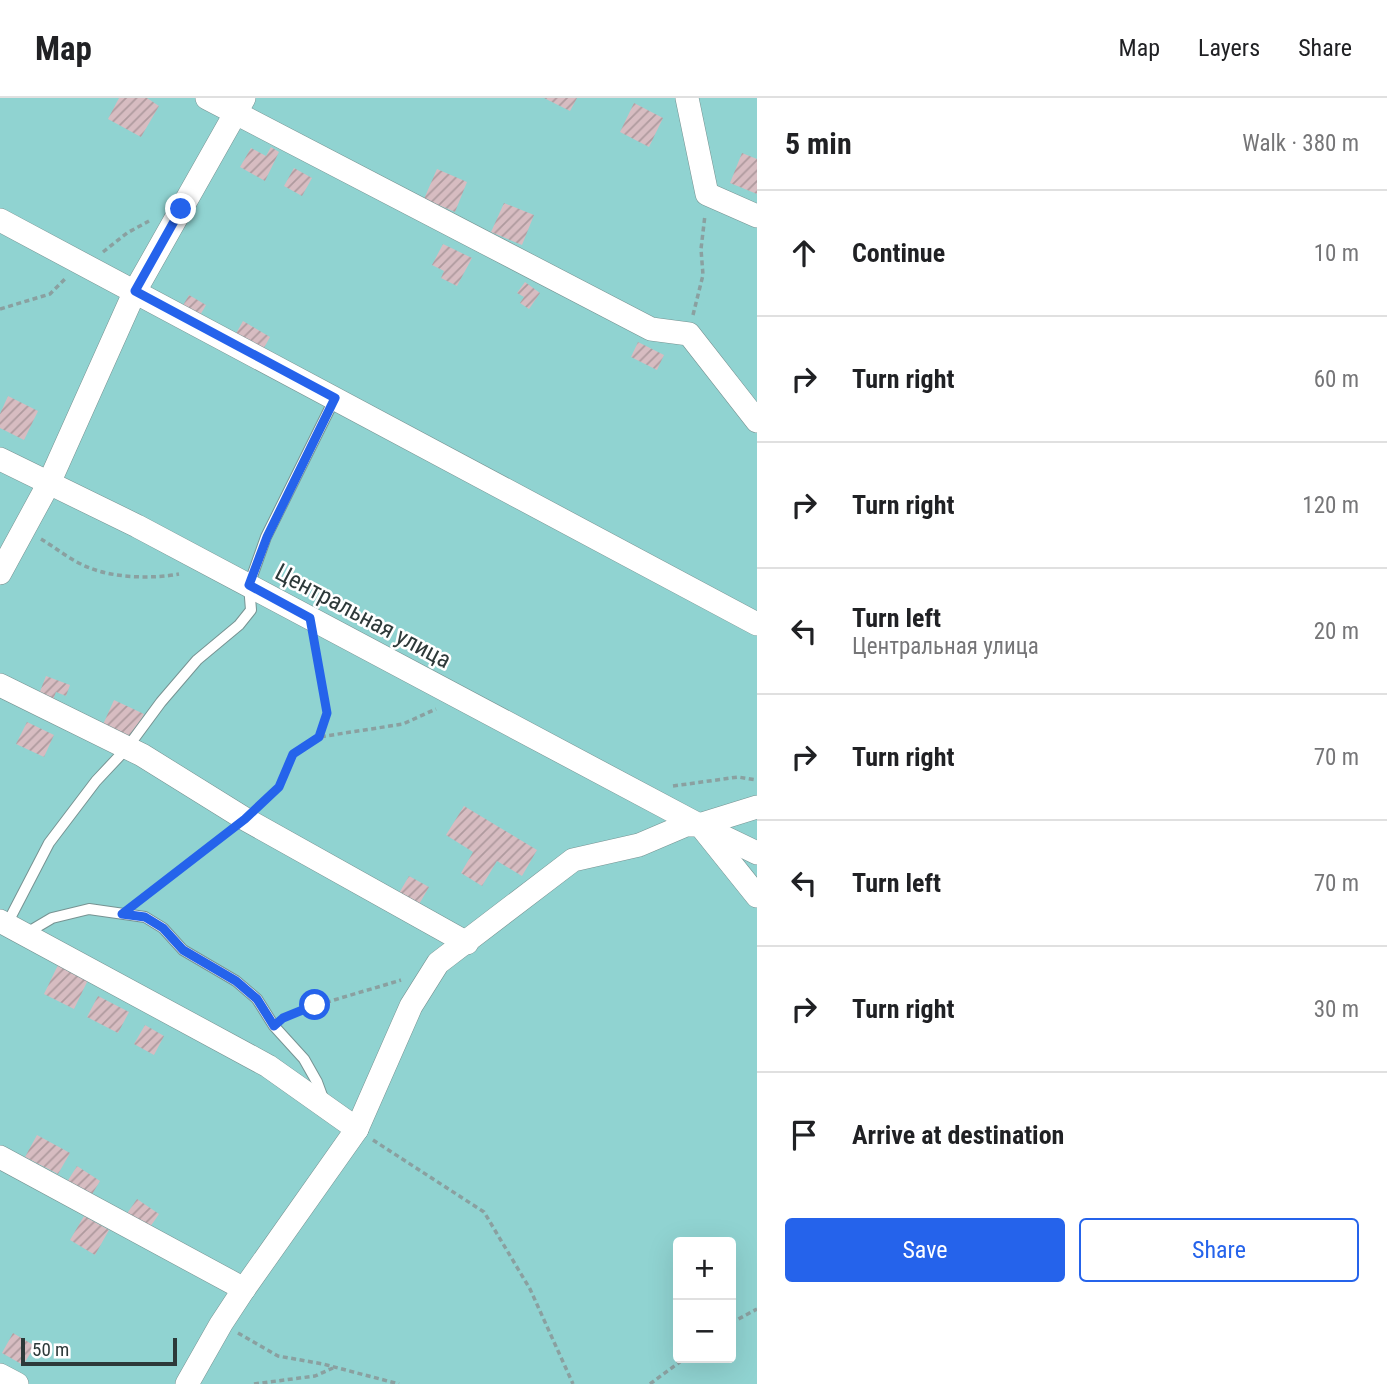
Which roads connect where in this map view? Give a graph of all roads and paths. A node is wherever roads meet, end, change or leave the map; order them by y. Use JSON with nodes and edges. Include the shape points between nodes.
{"nodes":[{"id":1,"x":207,"y":98,"type":"edge"},
{"id":2,"x":687,"y":98,"type":"edge"},
{"id":3,"x":240,"y":105,"type":"edge"},
{"id":4,"x":707,"y":194,"type":"junction"},
{"id":5,"x":181,"y":209,"type":"junction"},
{"id":6,"x":757,"y":216,"type":"edge"},
{"id":7,"x":0,"y":220,"type":"edge"},
{"id":8,"x":82,"y":263,"type":"junction"},
{"id":9,"x":135,"y":291,"type":"junction"},
{"id":10,"x":0,"y":309,"type":"edge"},
{"id":11,"x":689,"y":334,"type":"junction"},
{"id":12,"x":335,"y":398,"type":"junction"},
{"id":13,"x":757,"y":421,"type":"edge"},
{"id":14,"x":0,"y":459,"type":"edge"},
{"id":15,"x":49,"y":483,"type":"junction"},
{"id":16,"x":24,"y":529,"type":"junction"},
{"id":17,"x":215,"y":567,"type":"junction"},
{"id":18,"x":0,"y":573,"type":"edge"},
{"id":19,"x":249,"y":585,"type":"junction"},
{"id":20,"x":310,"y":618,"type":"junction"},
{"id":21,"x":757,"y":624,"type":"edge"},
{"id":22,"x":0,"y":685,"type":"edge"},
{"id":23,"x":461,"y":698,"type":"junction"},
{"id":24,"x":319,"y":737,"type":"junction"},
{"id":25,"x":127,"y":748,"type":"junction"},
{"id":26,"x":757,"y":780,"type":"edge"},
{"id":27,"x":671,"y":786,"type":"dead end"},
{"id":28,"x":757,"y":807,"type":"edge"},
{"id":29,"x":245,"y":819,"type":"junction"},
{"id":30,"x":699,"y":825,"type":"junction"},
{"id":31,"x":757,"y":853,"type":"edge"},
{"id":32,"x":757,"y":896,"type":"edge"},
{"id":33,"x":122,"y":914,"type":"junction"},
{"id":34,"x":10,"y":926,"type":"edge"},
{"id":35,"x":467,"y":943,"type":"junction"},
{"id":36,"x":406,"y":978,"type":"dead end"},
{"id":37,"x":274,"y":1026,"type":"junction"},
{"id":38,"x":326,"y":1107,"type":"junction"},
{"id":39,"x":356,"y":1129,"type":"junction"},
{"id":40,"x":0,"y":1157,"type":"edge"},
{"id":41,"x":244,"y":1289,"type":"junction"},
{"id":42,"x":757,"y":1309,"type":"edge"},
{"id":43,"x":736,"y":1320,"type":"edge"},
{"id":44,"x":221,"y":1324,"type":"junction"},
{"id":45,"x":678,"y":1363,"type":"edge"},
{"id":46,"x":335,"y":1367,"type":"junction"},
{"id":47,"x":0,"y":1375,"type":"edge"},
{"id":48,"x":17,"y":1384,"type":"edge"},
{"id":49,"x":187,"y":1384,"type":"edge"},
{"id":50,"x":254,"y":1384,"type":"edge"},
{"id":51,"x":399,"y":1384,"type":"edge"},
{"id":52,"x":575,"y":1384,"type":"edge"},
{"id":53,"x":650,"y":1384,"type":"edge"}],
"edges":[{"from":1,"to":3,"type":"street"},
{"from":2,"to":4,"type":"street"},
{"from":3,"to":5,"type":"street"},
{"from":3,"to":11,"type":"street","via":[[651,329]]},
{"from":4,"to":6,"type":"street"},
{"from":4,"to":11,"type":"path","via":[[702,275]]},
{"from":5,"to":8,"type":"path","via":[[127,233],[97,258]]},
{"from":5,"to":9,"type":"street"},
{"from":7,"to":8,"type":"street"},
{"from":8,"to":9,"type":"street"},
{"from":8,"to":10,"type":"path","via":[[50,294]]},
{"from":9,"to":12,"type":"street"},
{"from":9,"to":15,"type":"street"},
{"from":11,"to":13,"type":"street"},
{"from":12,"to":19,"type":"lane","via":[[267,537]]},
{"from":12,"to":21,"type":"street"},
{"from":14,"to":15,"type":"street","name":"Центральная улица"},
{"from":15,"to":16,"type":"street"},
{"from":15,"to":17,"type":"street","name":"Центральная улица"},
{"from":16,"to":17,"type":"path","via":[[89,568],[165,577]]},
{"from":16,"to":18,"type":"street"},
{"from":17,"to":19,"type":"street","name":"Центральная улица"},
{"from":19,"to":20,"type":"street","name":"Центральная улица"},
{"from":19,"to":25,"type":"lane","via":[[251,610],[197,660]]},
{"from":20,"to":23,"type":"street","name":"Центральная улица"},
{"from":20,"to":24,"type":"path","via":[[327,713]]},
{"from":22,"to":25,"type":"street"},
{"from":23,"to":24,"type":"path","via":[[403,724]]},
{"from":23,"to":30,"type":"street","name":"Центральная улица"},
{"from":24,"to":29,"type":"path","via":[[293,754],[279,787]]},
{"from":25,"to":29,"type":"street"},
{"from":25,"to":34,"type":"lane","via":[[49,843]]},
{"from":26,"to":27,"type":"path","via":[[738,777]]},
{"from":28,"to":30,"type":"street"},
{"from":29,"to":33,"type":"path"},
{"from":29,"to":35,"type":"street"},
{"from":30,"to":31,"type":"street","name":"Центральная улица"},
{"from":30,"to":32,"type":"street"},
{"from":30,"to":35,"type":"street","via":[[573,860]]},
{"from":33,"to":34,"type":"lane","via":[[89,909]]},
{"from":33,"to":37,"type":"lane","via":[[145,917],[183,950],[236,981],[257,999]]},
{"from":34,"to":38,"type":"street","via":[[268,1066]]},
{"from":35,"to":39,"type":"street","via":[[438,963],[411,1006]]},
{"from":36,"to":37,"type":"path","via":[[315,1005]]},
{"from":37,"to":38,"type":"lane","via":[[304,1059]]},
{"from":38,"to":39,"type":"street"},
{"from":39,"to":41,"type":"street"},
{"from":39,"to":52,"type":"path","via":[[484,1212],[530,1289]]},
{"from":40,"to":41,"type":"street"},
{"from":41,"to":44,"type":"street"},
{"from":42,"to":43,"type":"path"},
{"from":44,"to":46,"type":"path","via":[[278,1356]]},
{"from":44,"to":49,"type":"street"},
{"from":45,"to":53,"type":"path"},
{"from":46,"to":50,"type":"path","via":[[315,1376]]},
{"from":46,"to":51,"type":"path"},
{"from":47,"to":48,"type":"street"}]}
